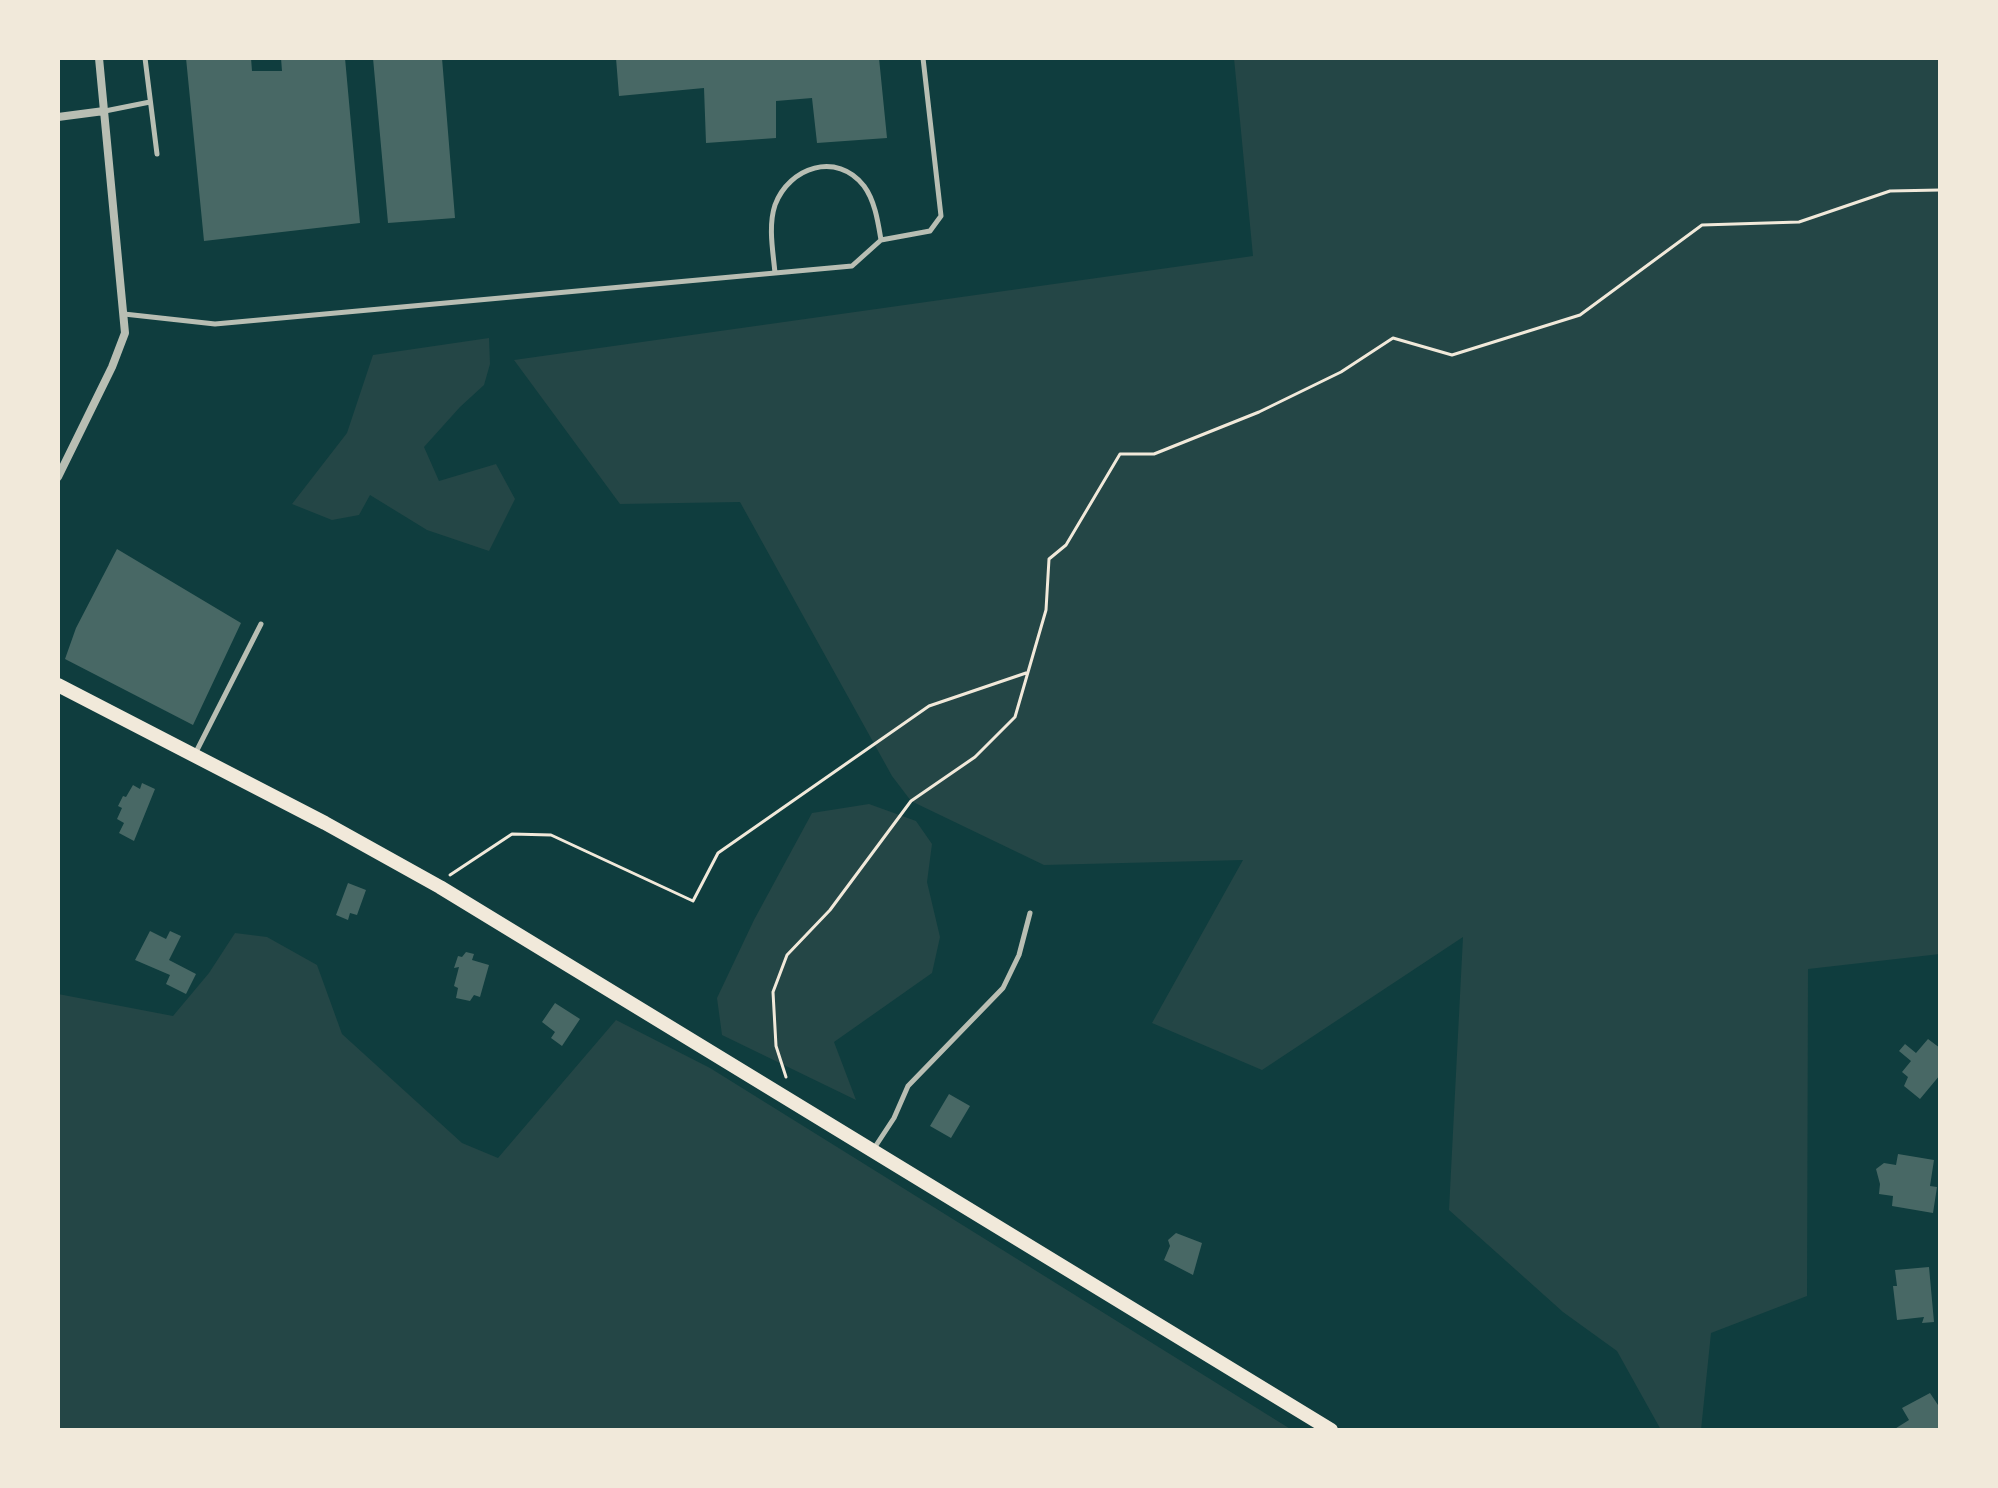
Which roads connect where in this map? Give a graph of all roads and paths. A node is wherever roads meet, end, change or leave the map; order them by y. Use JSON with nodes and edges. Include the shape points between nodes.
{"nodes":[{"id":1,"x":99,"y":58,"type":"edge"},
{"id":2,"x":145,"y":58,"type":"edge"},
{"id":3,"x":923,"y":58,"type":"edge"},
{"id":4,"x":150,"y":102,"type":"junction"},
{"id":5,"x":104,"y":111,"type":"junction"},
{"id":6,"x":58,"y":117,"type":"edge"},
{"id":7,"x":157,"y":154,"type":"dead end"},
{"id":8,"x":1940,"y":190,"type":"edge"},
{"id":9,"x":881,"y":240,"type":"junction"},
{"id":10,"x":775,"y":273,"type":"junction"},
{"id":11,"x":123,"y":314,"type":"junction"},
{"id":12,"x":58,"y":477,"type":"edge"},
{"id":13,"x":261,"y":624,"type":"dead end"},
{"id":14,"x":1028,"y":672,"type":"junction"},
{"id":15,"x":58,"y":685,"type":"edge"},
{"id":16,"x":195,"y":755,"type":"junction"},
{"id":17,"x":440,"y":887,"type":"junction"},
{"id":18,"x":1030,"y":913,"type":"dead end"},
{"id":19,"x":791,"y":1101,"type":"junction"},
{"id":20,"x":872,"y":1151,"type":"junction"},
{"id":21,"x":1331,"y":1430,"type":"edge"}],
"edges":[{"from":1,"to":5,"type":"street"},
{"from":2,"to":4,"type":"lane"},
{"from":3,"to":9,"type":"lane","via":[[941,216],[930,231]]},
{"from":4,"to":5,"type":"lane"},
{"from":4,"to":7,"type":"lane"},
{"from":5,"to":6,"type":"street"},
{"from":5,"to":11,"type":"street"},
{"from":8,"to":14,"type":"path","via":[[1890,191],[1799,222],[1702,225],[1580,315],[1452,355],[1393,338],[1341,372],[1259,412],[1154,454],[1120,454],[1066,545],[1049,559],[1046,610]]},
{"from":9,"to":10,"type":"lane","via":[[852,266]]},
{"from":9,"to":10,"type":"lane","via":[[866,188],[835,166],[810,169],[790,179],[775,206]]},
{"from":10,"to":11,"type":"lane","via":[[215,324]]},
{"from":11,"to":12,"type":"street","via":[[125,333],[112,367]]},
{"from":13,"to":16,"type":"lane"},
{"from":14,"to":17,"type":"path","via":[[929,706],[718,853],[693,901],[551,835],[512,834],[449,875]]},
{"from":14,"to":19,"type":"path","via":[[1015,717],[975,757],[911,801],[830,910],[787,955],[773,992],[776,1046]]},
{"from":15,"to":16,"type":"main road"},
{"from":16,"to":17,"type":"main road"},
{"from":17,"to":19,"type":"main road"},
{"from":18,"to":20,"type":"lane","via":[[1003,988],[908,1086]]},
{"from":19,"to":20,"type":"main road"},
{"from":20,"to":21,"type":"main road"}]}
